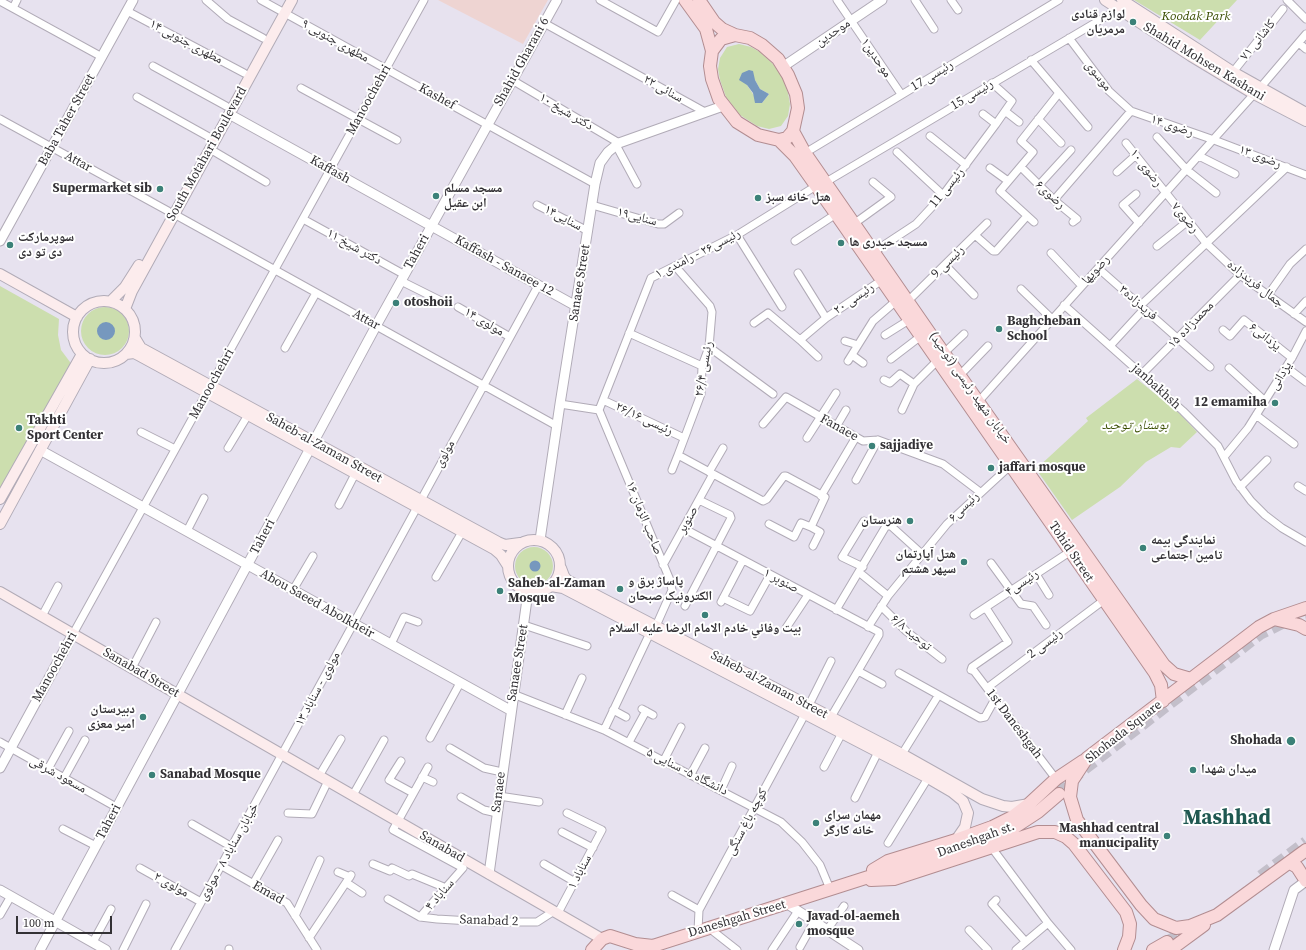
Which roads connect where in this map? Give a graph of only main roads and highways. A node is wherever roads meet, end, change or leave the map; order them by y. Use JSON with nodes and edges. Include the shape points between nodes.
{"nodes":[{"id":1,"x":284,"y":0,"type":"edge"},
{"id":2,"x":292,"y":0,"type":"edge"},
{"id":3,"x":685,"y":0,"type":"edge"},
{"id":4,"x":699,"y":0,"type":"edge"},
{"id":5,"x":1105,"y":0,"type":"edge"},
{"id":6,"x":1123,"y":4,"type":"edge"},
{"id":7,"x":282,"y":11,"type":"junction"},
{"id":8,"x":735,"y":35,"type":"junction"},
{"id":9,"x":712,"y":51,"type":"junction"},
{"id":10,"x":1257,"y":91,"type":"junction"},
{"id":11,"x":228,"y":110,"type":"junction"},
{"id":12,"x":1306,"y":113,"type":"edge"},
{"id":13,"x":1306,"y":121,"type":"edge"},
{"id":14,"x":793,"y":131,"type":"junction"},
{"id":15,"x":779,"y":140,"type":"junction"},
{"id":16,"x":821,"y":184,"type":"junction"},
{"id":17,"x":171,"y":213,"type":"junction"},
{"id":18,"x":0,"y":274,"type":"edge"},
{"id":19,"x":111,"y":301,"type":"junction"},
{"id":20,"x":902,"y":301,"type":"junction"},
{"id":21,"x":125,"y":309,"type":"junction"},
{"id":22,"x":77,"y":318,"type":"junction"},
{"id":23,"x":135,"y":338,"type":"junction"},
{"id":24,"x":126,"y":354,"type":"junction"},
{"id":25,"x":86,"y":356,"type":"junction"},
{"id":26,"x":941,"y":356,"type":"junction"},
{"id":27,"x":209,"y":389,"type":"junction"},
{"id":28,"x":312,"y":445,"type":"junction"},
{"id":29,"x":0,"y":499,"type":"edge"},
{"id":30,"x":418,"y":503,"type":"junction"},
{"id":31,"x":0,"y":524,"type":"edge"},
{"id":32,"x":520,"y":543,"type":"junction"},
{"id":33,"x":508,"y":566,"type":"junction"},
{"id":34,"x":561,"y":568,"type":"junction"},
{"id":35,"x":551,"y":586,"type":"junction"},
{"id":36,"x":0,"y":592,"type":"edge"},
{"id":37,"x":1306,"y":608,"type":"edge"},
{"id":38,"x":1274,"y":619,"type":"junction"},
{"id":39,"x":1306,"y":629,"type":"edge"},
{"id":40,"x":653,"y":630,"type":"junction"},
{"id":41,"x":1191,"y":679,"type":"junction"},
{"id":42,"x":1162,"y":701,"type":"junction"},
{"id":43,"x":807,"y":710,"type":"junction"},
{"id":44,"x":282,"y":755,"type":"joint"},
{"id":45,"x":1087,"y":758,"type":"junction"},
{"id":46,"x":1059,"y":794,"type":"tunnel mouth"},
{"id":47,"x":1029,"y":804,"type":"junction"},
{"id":48,"x":956,"y":840,"type":"junction"},
{"id":49,"x":1305,"y":854,"type":"edge"},
{"id":50,"x":1290,"y":863,"type":"junction"},
{"id":51,"x":885,"y":871,"type":"joint"},
{"id":52,"x":1306,"y":881,"type":"edge"},
{"id":53,"x":853,"y":882,"type":"junction"},
{"id":54,"x":1217,"y":915,"type":"junction"},
{"id":55,"x":618,"y":938,"type":"junction"},
{"id":56,"x":602,"y":939,"type":"junction"},
{"id":57,"x":1168,"y":946,"type":"edge"},
{"id":58,"x":650,"y":948,"type":"edge"},
{"id":59,"x":592,"y":950,"type":"edge"},
{"id":60,"x":625,"y":950,"type":"edge"},
{"id":61,"x":1124,"y":950,"type":"edge"},
{"id":62,"x":1153,"y":950,"type":"edge"}],
"edges":[{"from":1,"to":7,"type":"main road","name":"South Motahari Boulevard"},
{"from":2,"to":7,"type":"main road","name":"South Motahari Boulevard"},
{"from":3,"to":9,"type":"main road","via":[[706,29]]},
{"from":4,"to":8,"type":"main road","via":[[714,22]]},
{"from":5,"to":6,"type":"main road","name":"Shahid Mohsen Kashani"},
{"from":6,"to":10,"type":"main road","name":"Shahid Mohsen Kashani"},
{"from":6,"to":10,"type":"main road","via":[[1232,72]]},
{"from":7,"to":11,"type":"main road","name":"South Motahari Boulevard"},
{"from":7,"to":11,"type":"main road","name":"South Motahari Boulevard","via":[[263,38]]},
{"from":8,"to":9,"type":"main road","via":[[721,39]]},
{"from":8,"to":14,"type":"main road","via":[[750,38],[762,45],[784,66],[796,94],[798,108]]},
{"from":9,"to":15,"type":"main road","via":[[712,79],[723,106],[746,129]]},
{"from":10,"to":12,"type":"main road"},
{"from":10,"to":13,"type":"main road","name":"Shahid Mohsen Kashani"},
{"from":11,"to":17,"type":"main road","name":"South Motahari Boulevard","via":[[210,149]]},
{"from":11,"to":17,"type":"main road","name":"South Motahari Boulevard","via":[[209,136]]},
{"from":14,"to":15,"type":"main road","via":[[787,138]]},
{"from":14,"to":16,"type":"main road","name":"خیابان شهید رئیسی (توحید)"},
{"from":15,"to":16,"type":"main road","name":"خیابان شهید رئیسی (توحید)"},
{"from":16,"to":20,"type":"main road","name":"خیابان شهید رئیسی (توحید)","via":[[875,251]]},
{"from":16,"to":20,"type":"main road","name":"خیابان شهید رئیسی (توحید)","via":[[836,214],[882,280]]},
{"from":17,"to":19,"type":"main road","name":"South Motahari Boulevard","via":[[125,287]]},
{"from":17,"to":21,"type":"main road","name":"South Motahari Boulevard"},
{"from":18,"to":22,"type":"main road"},
{"from":19,"to":21,"type":"main road"},
{"from":19,"to":22,"type":"main road","via":[[91,304],[81,311]]},
{"from":20,"to":26,"type":"main road","name":"خیابان شهید رئیسی (توحید)"},
{"from":20,"to":26,"type":"main road","name":"خیابان شهید رئیسی (توحید)","via":[[909,320]]},
{"from":21,"to":23,"type":"main road","via":[[134,322]]},
{"from":22,"to":25,"type":"main road","via":[[75,341]]},
{"from":23,"to":24,"type":"main road"},
{"from":23,"to":27,"type":"main road","name":"Saheb-al-Zaman Street","via":[[141,348]]},
{"from":24,"to":25,"type":"main road","via":[[114,361],[106,362]]},
{"from":24,"to":27,"type":"main road","name":"Saheb-al-Zaman Street","via":[[137,355]]},
{"from":25,"to":29,"type":"main road"},
{"from":25,"to":31,"type":"main road"},
{"from":26,"to":41,"type":"main road","name":"خیابان شهید رئیسی (توحید)","via":[[960,375],[979,401],[1170,672]]},
{"from":26,"to":42,"type":"main road","name":"Tohid Street","via":[[1011,465],[1155,673],[1161,685]]},
{"from":27,"to":28,"type":"main road","name":"Saheb-al-Zaman Street"},
{"from":27,"to":28,"type":"main road","name":"Saheb-al-Zaman Street","via":[[248,415]]},
{"from":28,"to":30,"type":"main road","name":"Saheb-al-Zaman Street"},
{"from":28,"to":30,"type":"main road","name":"Saheb-al-Zaman Street","via":[[355,474]]},
{"from":30,"to":32,"type":"main road","name":"Saheb-al-Zaman Street","via":[[505,545]]},
{"from":30,"to":33,"type":"main road","name":"Saheb-al-Zaman Street","via":[[462,532],[494,549]]},
{"from":32,"to":33,"type":"main road","via":[[511,553]]},
{"from":32,"to":34,"type":"main road","via":[[526,540],[547,542],[557,552]]},
{"from":33,"to":35,"type":"main road","via":[[516,585],[528,592],[542,591]]},
{"from":34,"to":35,"type":"main road","via":[[558,578]]},
{"from":34,"to":40,"type":"main road","via":[[567,580]]},
{"from":35,"to":40,"type":"main road","via":[[563,588]]},
{"from":36,"to":44,"type":"main road","name":"Sanabad Street"},
{"from":37,"to":38,"type":"main road","name":"Shohada Square"},
{"from":38,"to":39,"type":"main road"},
{"from":38,"to":41,"type":"main road","name":"Shohada Square"},
{"from":40,"to":43,"type":"main road"},
{"from":41,"to":42,"type":"main road","name":"Shohada Square"},
{"from":42,"to":45,"type":"main road","name":"Shohada Square"},
{"from":43,"to":47,"type":"main road","name":"Saheb-al-Zaman Street","via":[[831,717],[982,799],[1012,807]]},
{"from":43,"to":48,"type":"main road","via":[[842,733],[957,796],[968,813],[965,827]]},
{"from":44,"to":56,"type":"main road","name":"Sanabad"},
{"from":45,"to":47,"type":"main road","via":[[1056,779]]},
{"from":45,"to":54,"type":"main road","name":"Shohada Square","via":[[1072,781],[1070,796],[1076,820],[1141,905],[1154,919],[1176,928],[1190,926]]},
{"from":46,"to":51,"type":"main road","name":"Daneshgah st.","via":[[1009,831]]},
{"from":47,"to":48,"type":"main road","via":[[1012,817]]},
{"from":48,"to":53,"type":"main road","via":[[888,861]]},
{"from":49,"to":50,"type":"main road","name":"Shohada Square"},
{"from":50,"to":52,"type":"main road","via":[[1297,867]]},
{"from":50,"to":54,"type":"main road","name":"Shohada Square"},
{"from":51,"to":53,"type":"main road","name":"Daneshgah Street"},
{"from":53,"to":58,"type":"main road","name":"Daneshgah Street"},
{"from":53,"to":61,"type":"main road","via":[[894,879],[1038,832],[1055,832],[1074,844],[1126,912],[1130,924]]},
{"from":54,"to":57,"type":"main road"},
{"from":55,"to":56,"type":"main road","name":"Daneshgah Street","via":[[610,936]]},
{"from":55,"to":58,"type":"main road","name":"Daneshgah Street"},
{"from":55,"to":60,"type":"main road"},
{"from":56,"to":59,"type":"main road"},
{"from":57,"to":62,"type":"main road"}]}
